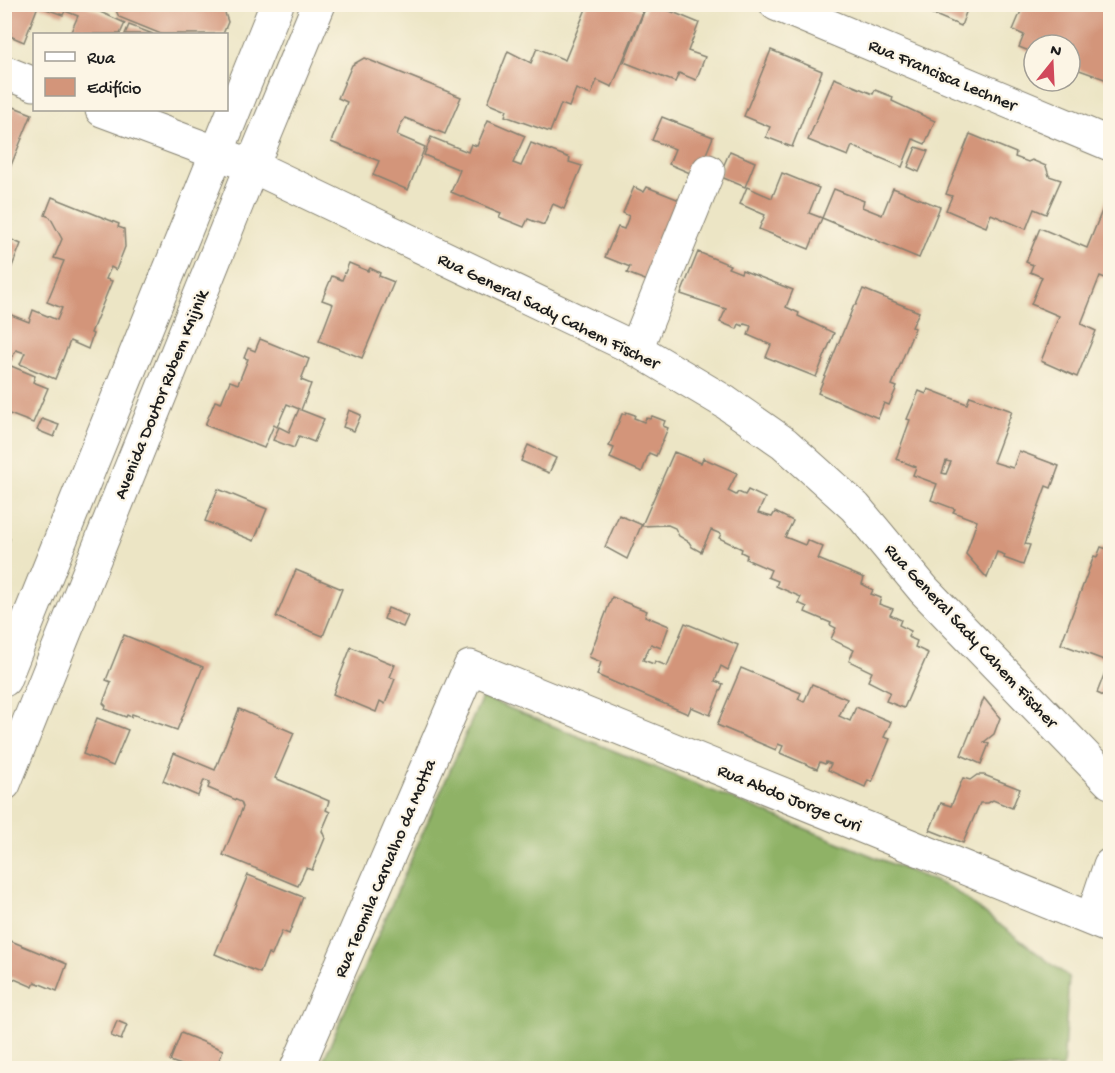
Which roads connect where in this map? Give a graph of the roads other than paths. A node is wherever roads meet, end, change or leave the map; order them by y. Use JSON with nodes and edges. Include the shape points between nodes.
{"nodes":[{"id":1,"x":277,"y":4,"type":"edge"},
{"id":2,"x":319,"y":4,"type":"edge"},
{"id":3,"x":778,"y":5,"type":"edge"},
{"id":4,"x":4,"y":72,"type":"edge"},
{"id":5,"x":33,"y":84,"type":"edge"},
{"id":6,"x":105,"y":111,"type":"edge"},
{"id":7,"x":1110,"y":144,"type":"edge"},
{"id":8,"x":216,"y":153,"type":"junction"},
{"id":9,"x":252,"y":166,"type":"junction"},
{"id":10,"x":708,"y":171,"type":"dead end"},
{"id":11,"x":636,"y":349,"type":"junction"},
{"id":12,"x":49,"y":571,"type":"junction"},
{"id":13,"x":83,"y":585,"type":"junction"},
{"id":14,"x":470,"y":667,"type":"joint"},
{"id":15,"x":4,"y":680,"type":"edge"},
{"id":16,"x":1110,"y":782,"type":"edge"},
{"id":17,"x":4,"y":784,"type":"edge"},
{"id":18,"x":1110,"y":865,"type":"edge"},
{"id":19,"x":1101,"y":923,"type":"edge"},
{"id":20,"x":297,"y":1068,"type":"edge"}],
"edges":[{"from":1,"to":8,"type":"street","name":"Avenida Doutor Rubem Knijnik"},
{"from":2,"to":9,"type":"street","name":"Avenida Doutor Rubem Knijnik"},
{"from":3,"to":7,"type":"street","name":"Rua Francisca Lechner"},
{"from":4,"to":5,"type":"street"},
{"from":6,"to":8,"type":"street","name":"Rua General Sady Cahem Fischer"},
{"from":8,"to":9,"type":"street","name":"Rua General Sady Cahem Fischer"},
{"from":8,"to":12,"type":"street","name":"Avenida Doutor Rubem Knijnik"},
{"from":9,"to":11,"type":"street","name":"Rua General Sady Cahem Fischer"},
{"from":9,"to":13,"type":"street","name":"Avenida Doutor Rubem Knijnik"},
{"from":10,"to":11,"type":"street"},
{"from":11,"to":16,"type":"street","name":"Rua General Sady Cahem Fischer","via":[[784,443],[855,507],[924,590]]},
{"from":12,"to":13,"type":"street"},
{"from":12,"to":15,"type":"street","name":"Avenida Doutor Rubem Knijnik"},
{"from":13,"to":17,"type":"street","name":"Avenida Doutor Rubem Knijnik"},
{"from":14,"to":19,"type":"street","name":"Rua Abdo Jorge Curi"},
{"from":14,"to":20,"type":"street","name":"Rua Teomila Carvalho da Motta"},
{"from":18,"to":19,"type":"street"}]}
